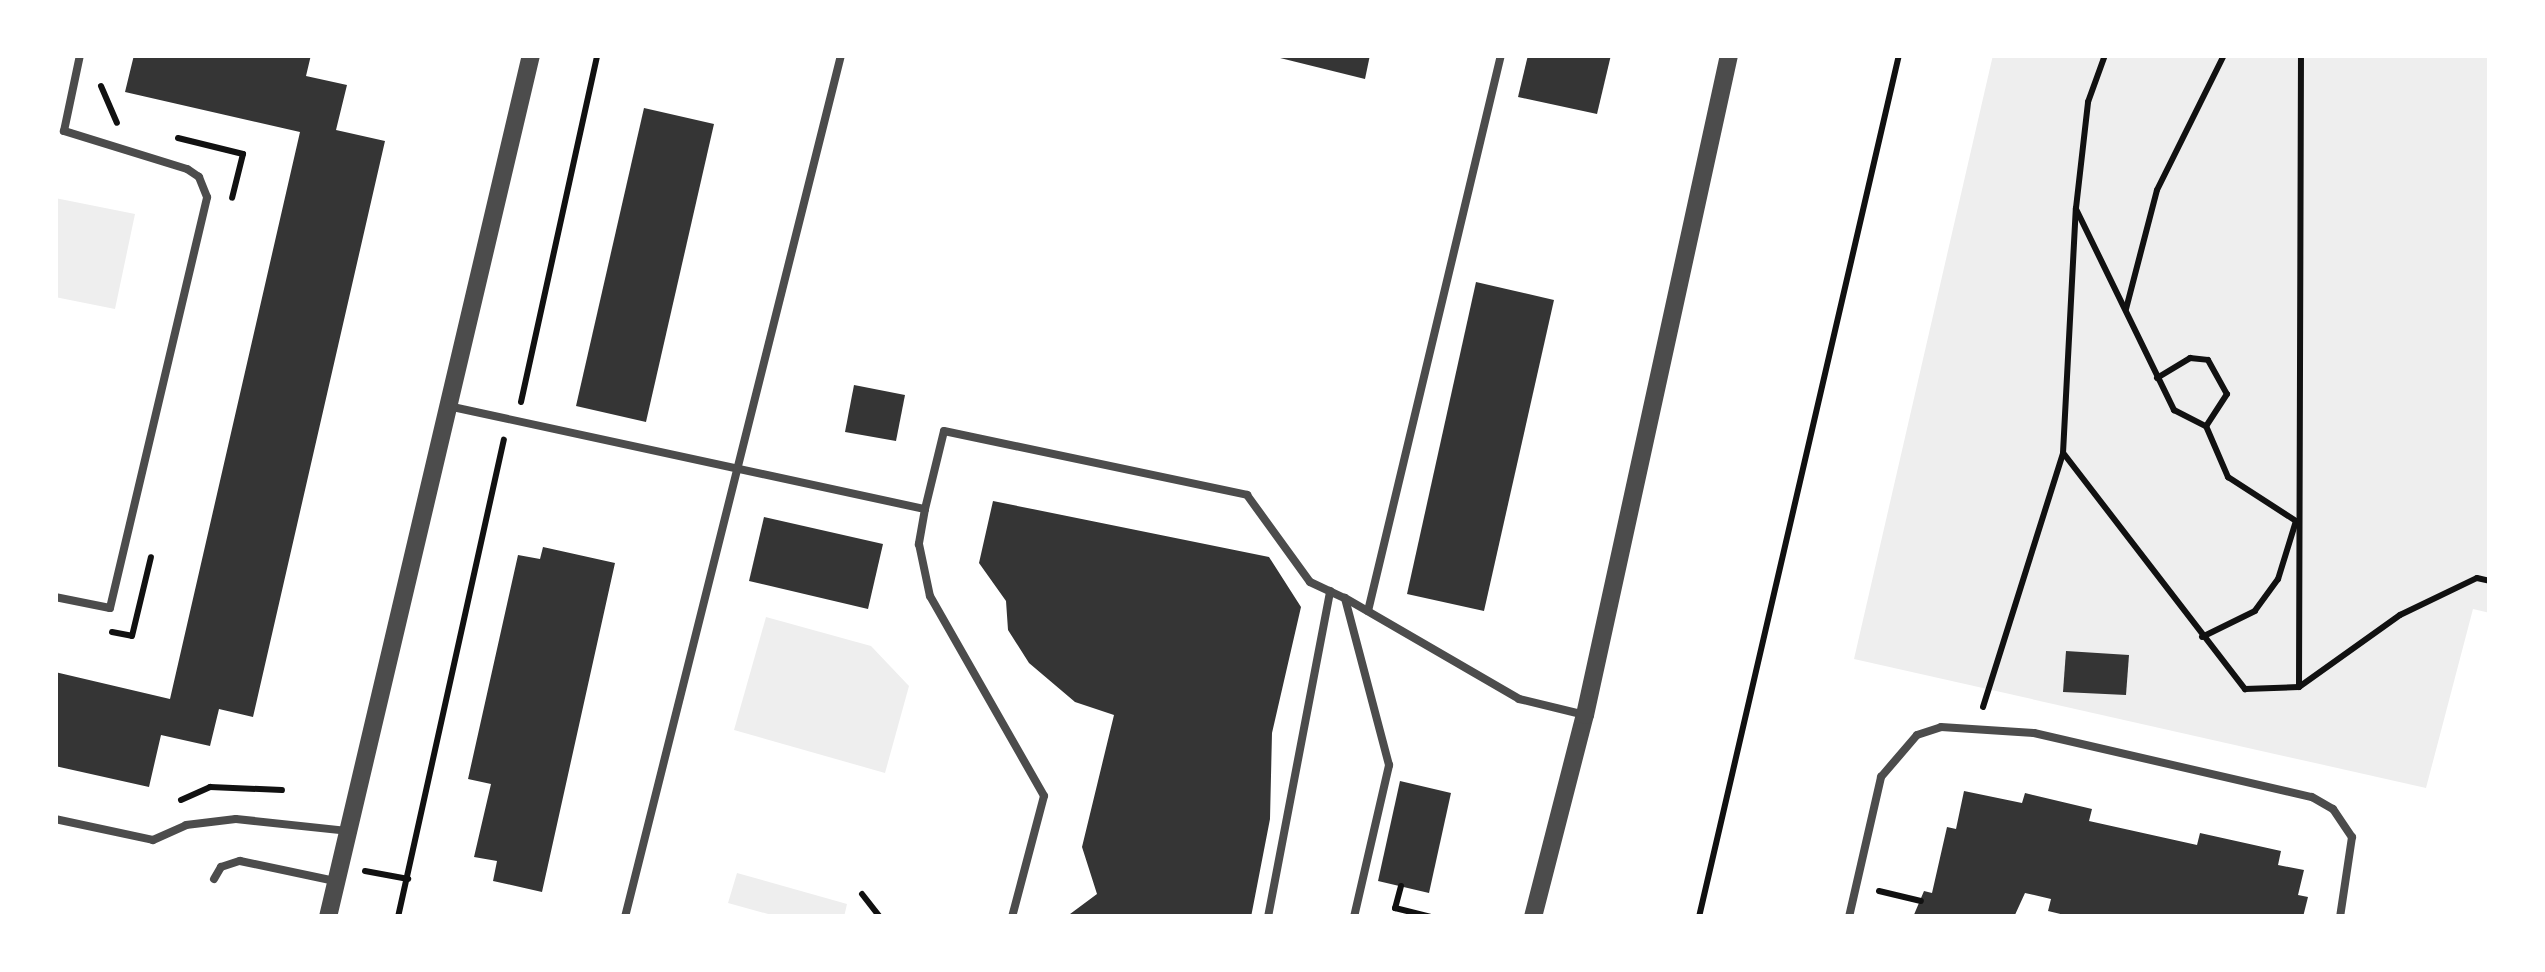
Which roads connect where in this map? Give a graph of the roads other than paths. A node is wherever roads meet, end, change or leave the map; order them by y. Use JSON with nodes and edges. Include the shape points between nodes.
{"nodes":[{"id":1,"x":80,"y":55,"type":"edge"},
{"id":2,"x":531,"y":55,"type":"edge"},
{"id":3,"x":842,"y":55,"type":"edge"},
{"id":4,"x":1501,"y":55,"type":"edge"},
{"id":5,"x":1729,"y":55,"type":"edge"},
{"id":6,"x":59,"y":130,"type":"edge"},
{"id":7,"x":448,"y":406,"type":"junction"},
{"id":8,"x":739,"y":466,"type":"junction"},
{"id":9,"x":925,"y":509,"type":"junction"},
{"id":10,"x":1330,"y":592,"type":"junction"},
{"id":11,"x":55,"y":597,"type":"edge"},
{"id":12,"x":1345,"y":598,"type":"junction"},
{"id":13,"x":1368,"y":612,"type":"junction"},
{"id":14,"x":1585,"y":716,"type":"junction"},
{"id":15,"x":55,"y":819,"type":"edge"},
{"id":16,"x":348,"y":831,"type":"junction"},
{"id":17,"x":214,"y":879,"type":"dead end"},
{"id":18,"x":335,"y":881,"type":"junction"},
{"id":19,"x":328,"y":917,"type":"edge"},
{"id":20,"x":625,"y":917,"type":"edge"},
{"id":21,"x":1012,"y":917,"type":"edge"},
{"id":22,"x":1268,"y":917,"type":"edge"},
{"id":23,"x":1354,"y":917,"type":"edge"},
{"id":24,"x":1533,"y":917,"type":"edge"},
{"id":25,"x":1849,"y":917,"type":"edge"},
{"id":26,"x":2340,"y":917,"type":"edge"}],
"edges":[{"from":1,"to":6,"type":"lane"},
{"from":2,"to":7,"type":"street"},
{"from":3,"to":8,"type":"lane"},
{"from":4,"to":13,"type":"lane"},
{"from":5,"to":14,"type":"street"},
{"from":6,"to":11,"type":"lane","via":[[187,169],[200,177],[207,197],[110,608]]},
{"from":7,"to":8,"type":"lane"},
{"from":7,"to":16,"type":"street"},
{"from":8,"to":9,"type":"lane"},
{"from":8,"to":20,"type":"lane"},
{"from":9,"to":10,"type":"lane","via":[[944,431],[1247,495],[1310,582]]},
{"from":9,"to":21,"type":"lane","via":[[919,544],[930,596],[1044,796]]},
{"from":10,"to":12,"type":"lane"},
{"from":10,"to":22,"type":"lane"},
{"from":12,"to":13,"type":"lane"},
{"from":12,"to":23,"type":"lane","via":[[1389,765]]},
{"from":13,"to":14,"type":"lane","via":[[1518,699]]},
{"from":14,"to":24,"type":"street"},
{"from":15,"to":16,"type":"lane","via":[[154,840],[224,819],[276,819]]},
{"from":16,"to":18,"type":"street"},
{"from":17,"to":18,"type":"lane","via":[[221,867],[240,861]]},
{"from":18,"to":19,"type":"street"},
{"from":25,"to":26,"type":"lane","via":[[1881,777],[1896,753],[1941,727],[1977,727],[2034,733],[2312,797],[2334,809],[2352,837]]}]}
